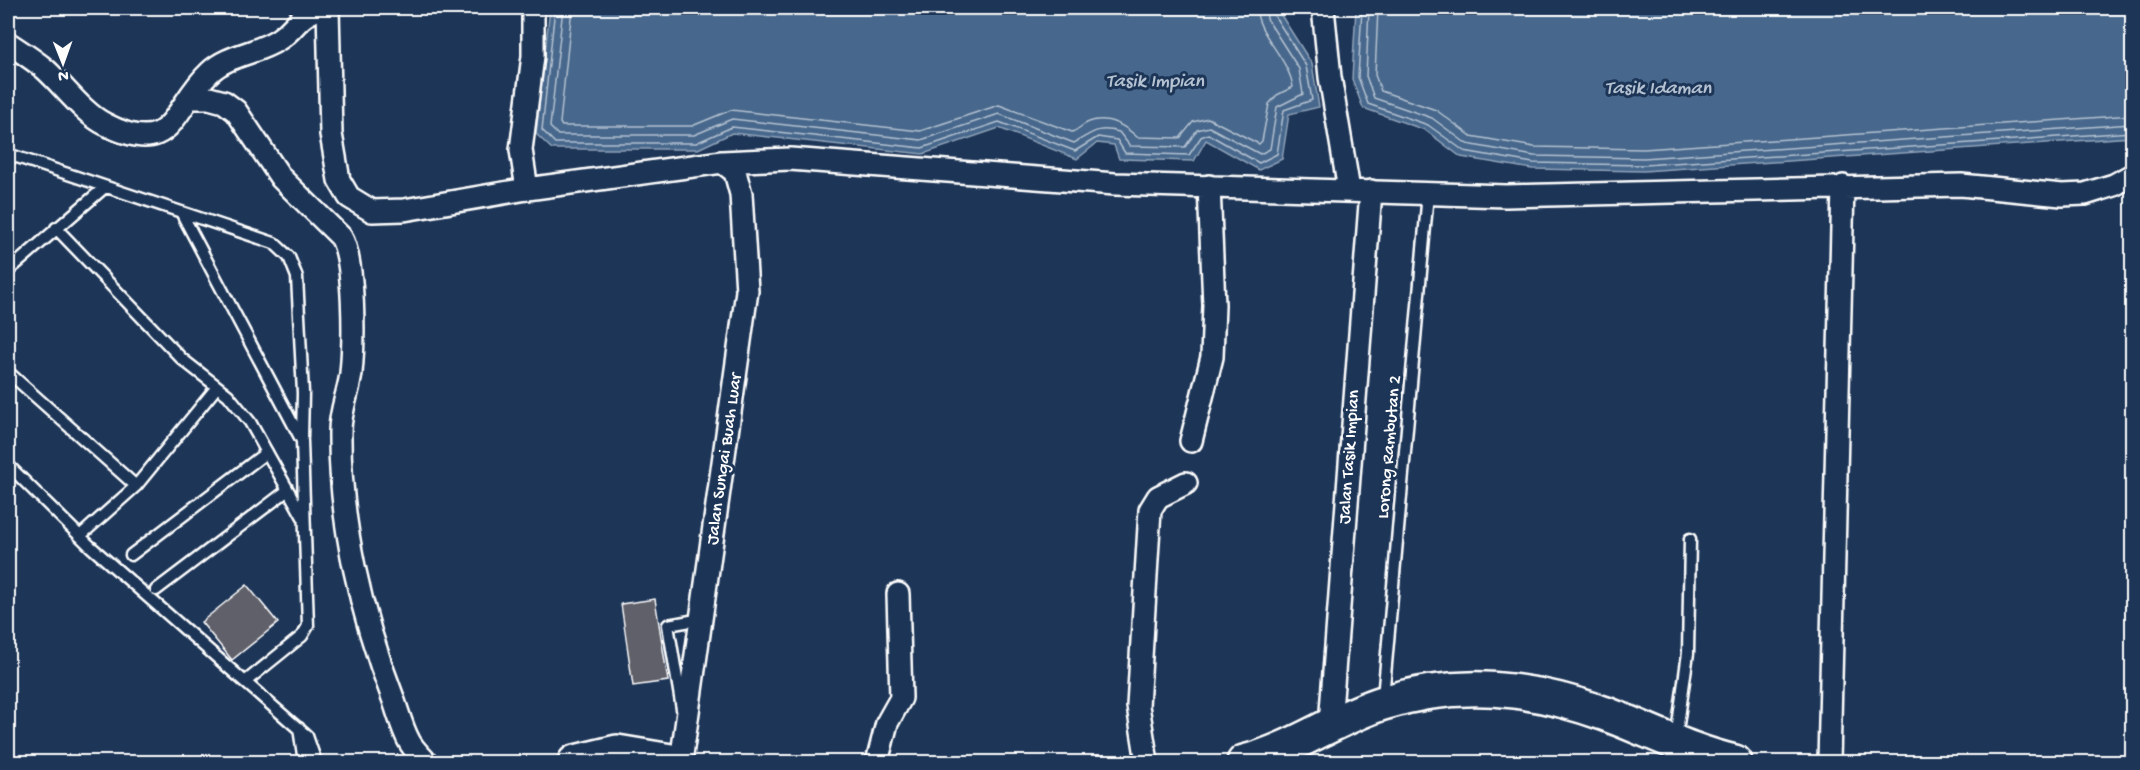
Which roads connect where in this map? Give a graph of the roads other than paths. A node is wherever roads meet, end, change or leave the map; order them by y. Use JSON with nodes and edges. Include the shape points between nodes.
{"nodes":[{"id":1,"x":322,"y":8,"type":"edge"},
{"id":2,"x":328,"y":8,"type":"edge"},
{"id":3,"x":533,"y":8,"type":"edge"},
{"id":4,"x":1323,"y":8,"type":"edge"},
{"id":5,"x":8,"y":43,"type":"edge"},
{"id":6,"x":190,"y":98,"type":"junction"},
{"id":7,"x":8,"y":154,"type":"edge"},
{"id":8,"x":722,"y":162,"type":"junction"},
{"id":9,"x":2133,"y":175,"type":"edge"},
{"id":10,"x":1209,"y":186,"type":"junction"},
{"id":11,"x":1843,"y":186,"type":"junction"},
{"id":12,"x":105,"y":187,"type":"junction"},
{"id":13,"x":527,"y":189,"type":"junction"},
{"id":14,"x":1349,"y":190,"type":"junction"},
{"id":15,"x":1371,"y":191,"type":"junction"},
{"id":16,"x":1428,"y":193,"type":"junction"},
{"id":17,"x":181,"y":212,"type":"junction"},
{"id":18,"x":56,"y":228,"type":"junction"},
{"id":19,"x":8,"y":271,"type":"edge"},
{"id":20,"x":8,"y":372,"type":"edge"},
{"id":21,"x":217,"y":387,"type":"junction"},
{"id":22,"x":302,"y":441,"type":"junction"},
{"id":23,"x":1191,"y":441,"type":"dead end"},
{"id":24,"x":267,"y":452,"type":"junction"},
{"id":25,"x":8,"y":465,"type":"edge"},
{"id":26,"x":1186,"y":483,"type":"dead end"},
{"id":27,"x":136,"y":486,"type":"junction"},
{"id":28,"x":288,"y":490,"type":"junction"},
{"id":29,"x":305,"y":520,"type":"junction"},
{"id":30,"x":80,"y":536,"type":"junction"},
{"id":31,"x":1690,"y":539,"type":"dead end"},
{"id":32,"x":131,"y":555,"type":"dead end"},
{"id":33,"x":156,"y":590,"type":"dead end"},
{"id":34,"x":898,"y":594,"type":"dead end"},
{"id":35,"x":703,"y":619,"type":"junction"},
{"id":36,"x":245,"y":682,"type":"junction"},
{"id":37,"x":1382,"y":703,"type":"junction"},
{"id":38,"x":1330,"y":724,"type":"junction"},
{"id":39,"x":299,"y":728,"type":"junction"},
{"id":40,"x":1676,"y":742,"type":"junction"},
{"id":41,"x":667,"y":756,"type":"edge"},
{"id":42,"x":1259,"y":760,"type":"edge"},
{"id":43,"x":304,"y":762,"type":"edge"},
{"id":44,"x":316,"y":762,"type":"edge"},
{"id":45,"x":426,"y":762,"type":"edge"},
{"id":46,"x":575,"y":762,"type":"edge"},
{"id":47,"x":877,"y":762,"type":"edge"},
{"id":48,"x":1147,"y":762,"type":"edge"},
{"id":49,"x":1734,"y":762,"type":"edge"},
{"id":50,"x":1829,"y":762,"type":"edge"}],
"edges":[{"from":1,"to":6,"type":"street","via":[[303,14],[280,39],[221,63],[208,73]]},
{"from":2,"to":13,"type":"street","via":[[331,134],[339,180],[349,197],[372,210],[404,210]]},
{"from":3,"to":13,"type":"street","via":[[532,56],[521,150]]},
{"from":4,"to":14,"type":"street"},
{"from":5,"to":6,"type":"street","via":[[44,68],[102,123],[118,131],[141,136],[160,134]]},
{"from":6,"to":45,"type":"street","via":[[224,102],[236,111],[281,178],[347,246],[351,375],[340,429],[348,521],[363,608],[384,676],[409,742]]},
{"from":7,"to":12,"type":"lane"},
{"from":8,"to":10,"type":"street","via":[[790,159],[1115,184]]},
{"from":8,"to":13,"type":"street"},
{"from":8,"to":35,"type":"street","name":"Jalan Sungai Buah Luar","via":[[735,172],[741,194],[747,291]]},
{"from":9,"to":11,"type":"street","via":[[2085,194],[2062,195],[1961,185]]},
{"from":10,"to":14,"type":"street"},
{"from":10,"to":23,"type":"street","via":[[1212,357]]},
{"from":11,"to":16,"type":"street","via":[[1506,196]]},
{"from":11,"to":50,"type":"street"},
{"from":12,"to":17,"type":"lane"},
{"from":12,"to":18,"type":"lane"},
{"from":14,"to":15,"type":"street"},
{"from":15,"to":16,"type":"street"},
{"from":15,"to":38,"type":"street","name":"Jalan Tasik Impian"},
{"from":16,"to":37,"type":"lane","name":"Lorong Rambutan 2"},
{"from":17,"to":22,"type":"lane"},
{"from":17,"to":22,"type":"lane","via":[[274,243],[289,257],[297,277]]},
{"from":18,"to":19,"type":"lane"},
{"from":18,"to":21,"type":"lane","via":[[182,359]]},
{"from":20,"to":27,"type":"lane"},
{"from":21,"to":24,"type":"lane","via":[[250,422]]},
{"from":21,"to":27,"type":"lane"},
{"from":22,"to":29,"type":"lane"},
{"from":24,"to":28,"type":"lane"},
{"from":24,"to":32,"type":"lane"},
{"from":25,"to":30,"type":"lane"},
{"from":26,"to":48,"type":"street","via":[[1158,496],[1150,510],[1138,706]]},
{"from":27,"to":30,"type":"lane"},
{"from":28,"to":29,"type":"lane"},
{"from":28,"to":33,"type":"lane"},
{"from":29,"to":36,"type":"lane","via":[[308,626],[302,636]]},
{"from":30,"to":36,"type":"lane"},
{"from":31,"to":40,"type":"lane","via":[[1688,653]]},
{"from":34,"to":47,"type":"street","via":[[901,698],[887,723]]},
{"from":35,"to":41,"type":"street","name":"Jalan Sungai Buah Luar"},
{"from":35,"to":41,"type":"lane","via":[[668,625]]},
{"from":36,"to":39,"type":"lane"},
{"from":37,"to":38,"type":"main road"},
{"from":37,"to":40,"type":"main road","via":[[1435,689],[1495,688],[1544,695]]},
{"from":38,"to":42,"type":"main road"},
{"from":39,"to":43,"type":"lane"},
{"from":39,"to":44,"type":"lane","via":[[307,736]]},
{"from":40,"to":49,"type":"main road"},
{"from":41,"to":46,"type":"main road","via":[[617,752]]}]}
